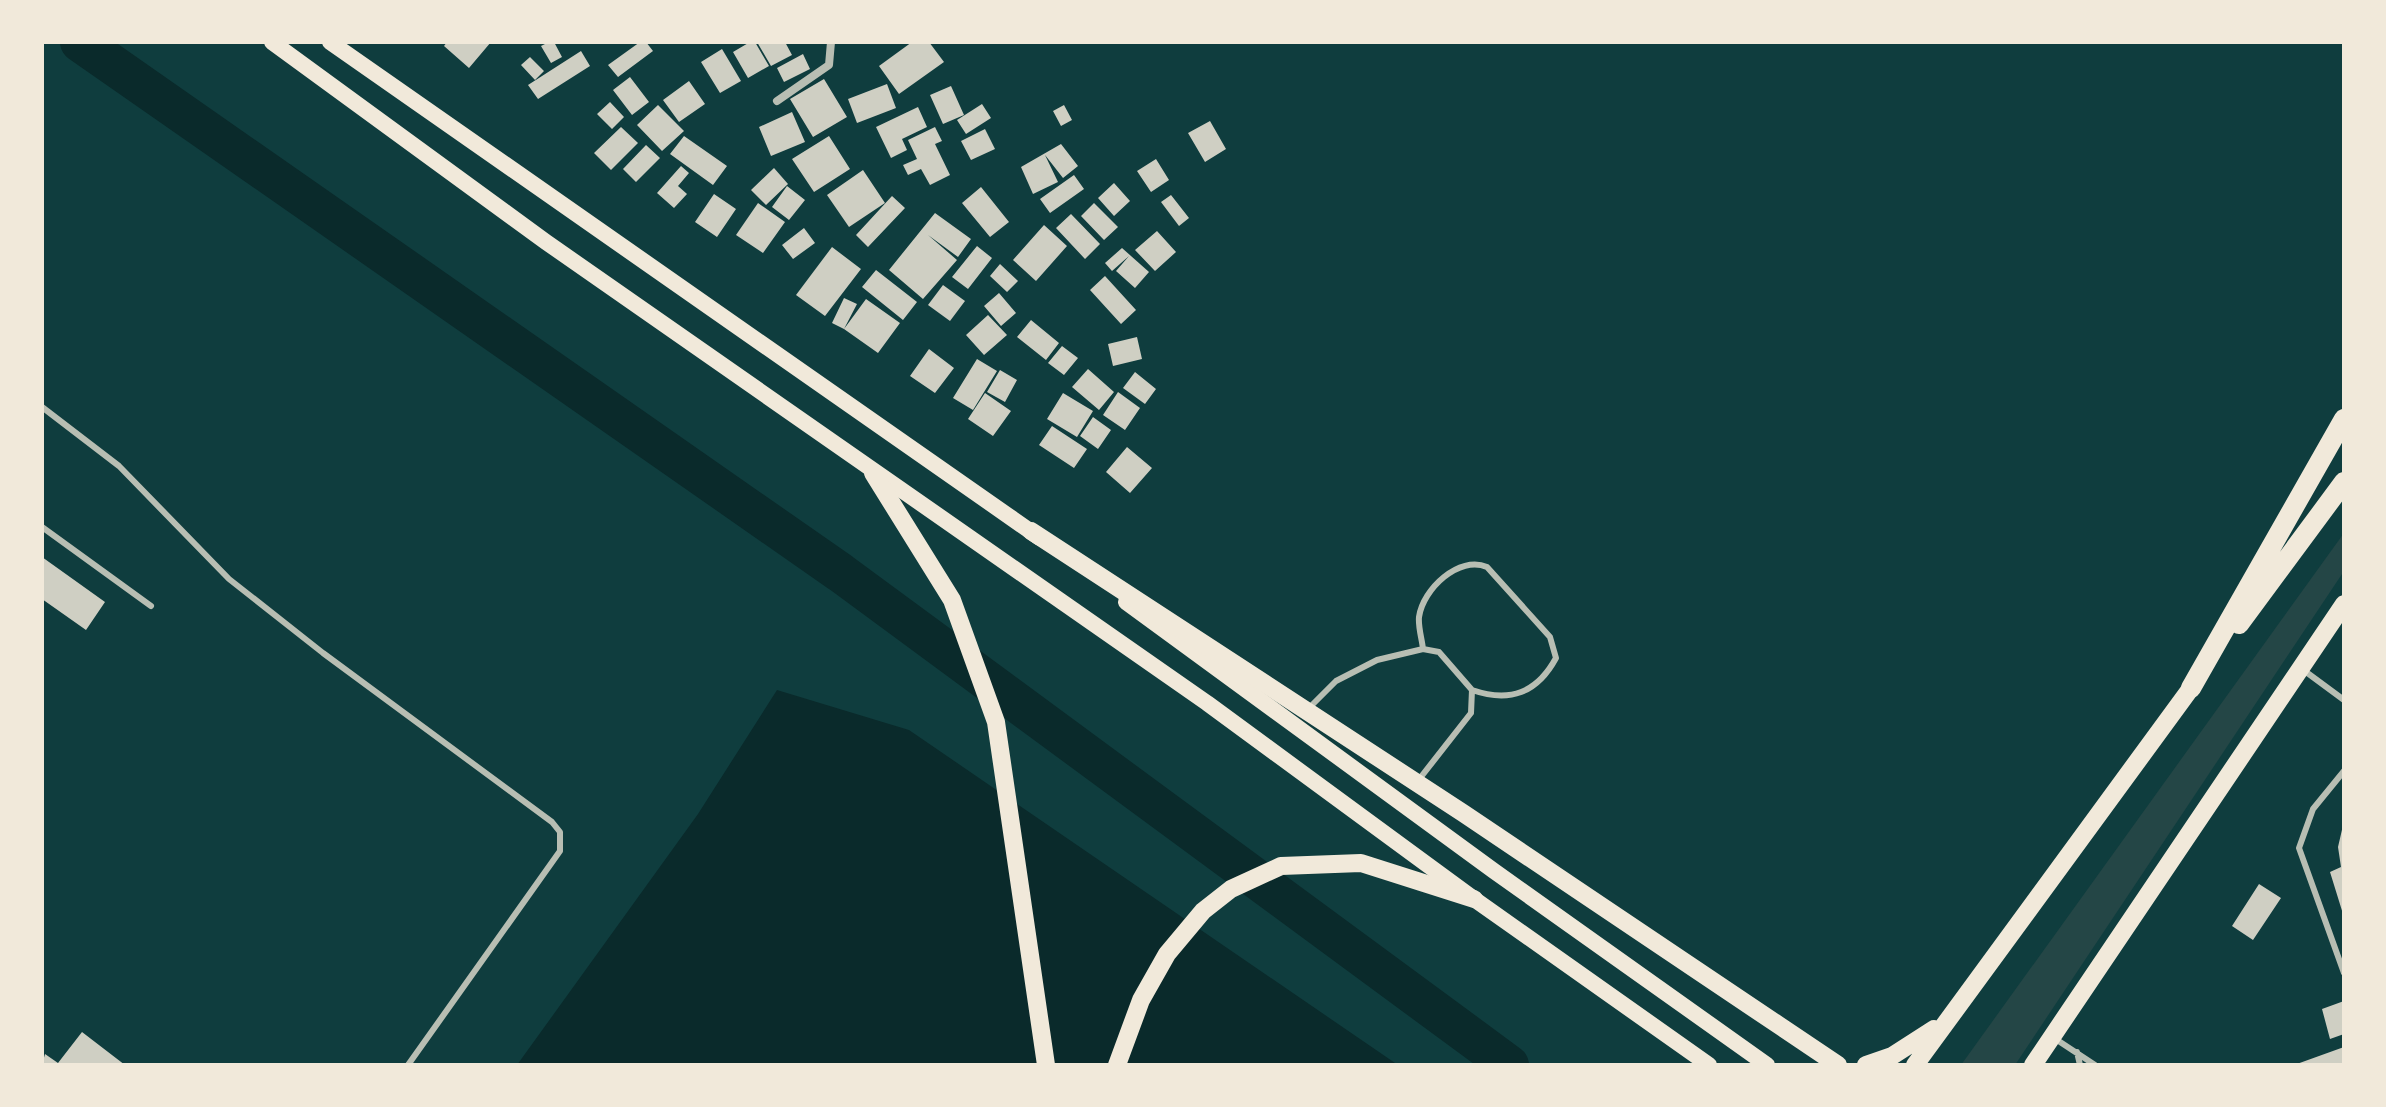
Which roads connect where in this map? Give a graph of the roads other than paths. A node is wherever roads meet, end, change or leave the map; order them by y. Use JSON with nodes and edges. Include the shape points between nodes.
{"nodes":[{"id":1,"x":272,"y":42,"type":"edge"},
{"id":2,"x":330,"y":42,"type":"edge"},
{"id":3,"x":831,"y":42,"type":"edge"},
{"id":4,"x":777,"y":101,"type":"dead end"},
{"id":5,"x":42,"y":407,"type":"edge"},
{"id":6,"x":2344,"y":419,"type":"edge"},
{"id":7,"x":873,"y":473,"type":"junction"},
{"id":8,"x":2344,"y":482,"type":"edge"},
{"id":9,"x":42,"y":527,"type":"edge"},
{"id":10,"x":1031,"y":531,"type":"junction"},
{"id":11,"x":2344,"y":604,"type":"edge"},
{"id":12,"x":151,"y":606,"type":"dead end"},
{"id":13,"x":1423,"y":649,"type":"junction"},
{"id":14,"x":2302,"y":669,"type":"junction"},
{"id":15,"x":2191,"y":688,"type":"junction"},
{"id":16,"x":1472,"y":690,"type":"junction"},
{"id":17,"x":2344,"y":700,"type":"edge"},
{"id":18,"x":1307,"y":711,"type":"junction"},
{"id":19,"x":2344,"y":771,"type":"edge"},
{"id":20,"x":1417,"y":783,"type":"junction"},
{"id":21,"x":1474,"y":899,"type":"junction"},
{"id":22,"x":2344,"y":973,"type":"edge"},
{"id":23,"x":1946,"y":1022,"type":"junction"},
{"id":24,"x":2052,"y":1036,"type":"junction"},
{"id":25,"x":2077,"y":1052,"type":"junction"},
{"id":26,"x":408,"y":1065,"type":"edge"},
{"id":27,"x":1046,"y":1065,"type":"edge"},
{"id":28,"x":1117,"y":1065,"type":"edge"},
{"id":29,"x":1709,"y":1065,"type":"edge"},
{"id":30,"x":1767,"y":1065,"type":"edge"},
{"id":31,"x":1838,"y":1065,"type":"edge"},
{"id":32,"x":1866,"y":1065,"type":"edge"},
{"id":33,"x":1915,"y":1065,"type":"edge"},
{"id":34,"x":2033,"y":1065,"type":"edge"},
{"id":35,"x":2080,"y":1065,"type":"edge"},
{"id":36,"x":2095,"y":1065,"type":"edge"}],
"edges":[{"from":1,"to":7,"type":"main road"},
{"from":2,"to":10,"type":"main road"},
{"from":3,"to":4,"type":"street","via":[[829,65]]},
{"from":5,"to":26,"type":"lane","via":[[119,466],[229,579],[560,832],[560,851]]},
{"from":6,"to":15,"type":"highway"},
{"from":7,"to":21,"type":"main road","via":[[1207,703]]},
{"from":7,"to":27,"type":"main road","via":[[952,600],[996,722]]},
{"from":8,"to":15,"type":"highway"},
{"from":9,"to":12,"type":"lane"},
{"from":10,"to":18,"type":"main road"},
{"from":10,"to":30,"type":"main road"},
{"from":11,"to":14,"type":"main road"},
{"from":13,"to":16,"type":"lane","via":[[1439,652]]},
{"from":13,"to":16,"type":"lane","via":[[1418,620],[1423,603],[1458,567],[1474,562],[1487,567],[1550,637],[1556,658],[1547,675],[1519,696],[1491,697]]},
{"from":13,"to":18,"type":"lane","via":[[1377,660],[1336,681]]},
{"from":14,"to":17,"type":"lane"},
{"from":14,"to":24,"type":"main road"},
{"from":15,"to":23,"type":"main road"},
{"from":16,"to":20,"type":"lane","via":[[1471,713]]},
{"from":18,"to":20,"type":"main road"},
{"from":19,"to":22,"type":"lane","via":[[2313,809],[2299,848]]},
{"from":20,"to":31,"type":"main road"},
{"from":21,"to":28,"type":"main road","via":[[1361,863],[1281,866],[1231,889],[1176,943],[1141,1000]]},
{"from":21,"to":29,"type":"main road"},
{"from":23,"to":32,"type":"main road","via":[[1892,1056]]},
{"from":23,"to":33,"type":"main road"},
{"from":24,"to":25,"type":"lane"},
{"from":24,"to":34,"type":"main road"},
{"from":25,"to":35,"type":"lane"},
{"from":25,"to":36,"type":"lane"}]}
